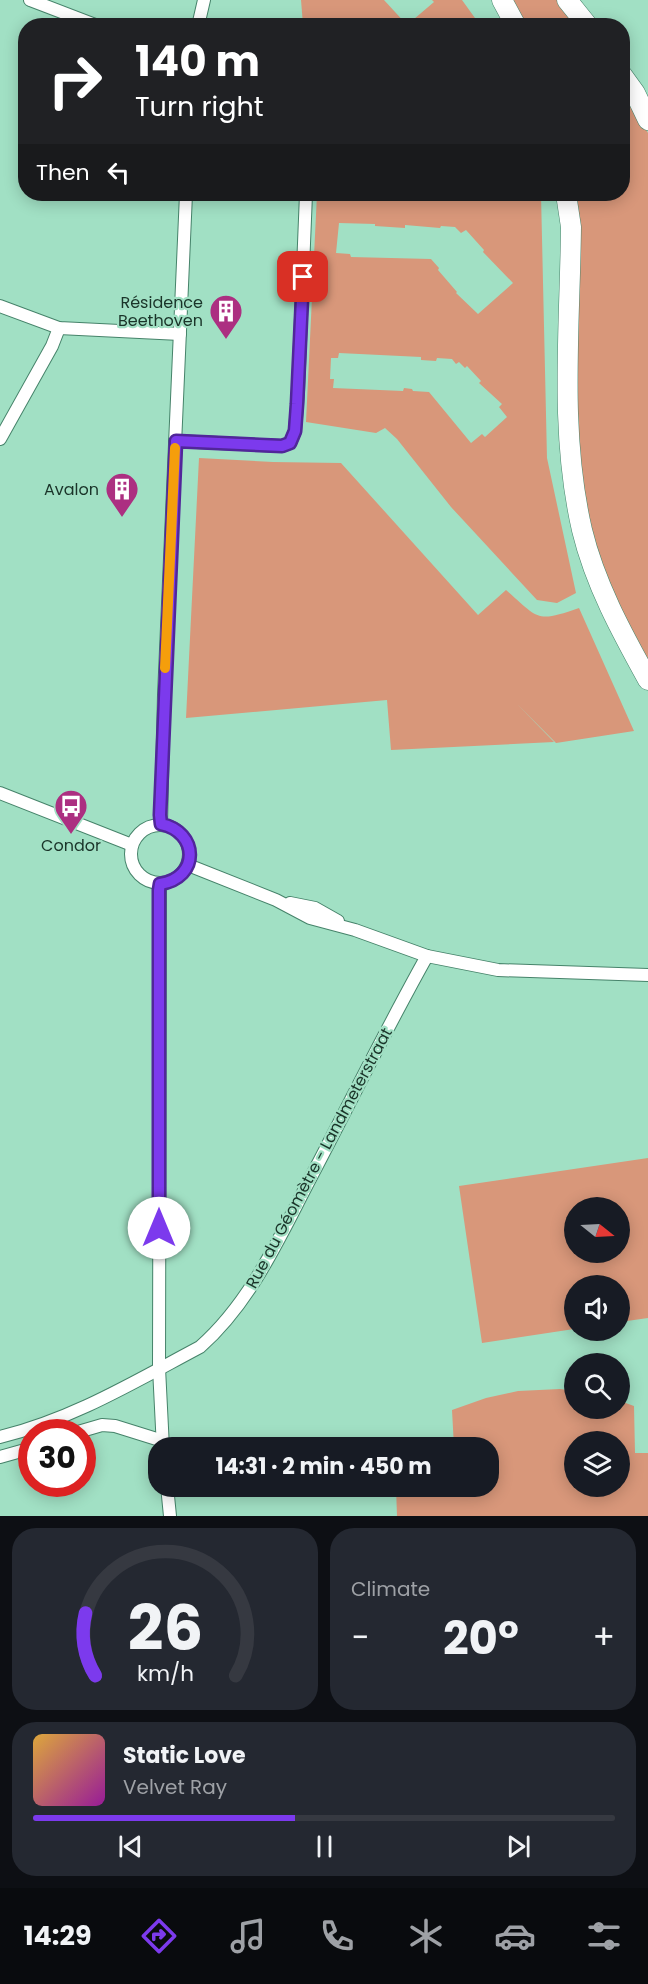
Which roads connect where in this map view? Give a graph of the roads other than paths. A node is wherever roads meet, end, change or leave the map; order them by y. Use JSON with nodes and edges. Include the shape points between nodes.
{"nodes":[{"id":1,"x":30,"y":0,"type":"edge"},
{"id":2,"x":204,"y":0,"type":"edge"},
{"id":3,"x":502,"y":0,"type":"edge"},
{"id":4,"x":567,"y":0,"type":"edge"},
{"id":5,"x":77,"y":18,"type":"edge"},
{"id":6,"x":200,"y":18,"type":"edge"},
{"id":7,"x":512,"y":18,"type":"edge"},
{"id":8,"x":582,"y":18,"type":"edge"},
{"id":9,"x":630,"y":86,"type":"edge"},
{"id":10,"x":648,"y":120,"type":"edge"},
{"id":11,"x":186,"y":201,"type":"edge"},
{"id":12,"x":306,"y":201,"type":"edge"},
{"id":13,"x":567,"y":201,"type":"edge"},
{"id":14,"x":0,"y":306,"type":"edge"},
{"id":15,"x":59,"y":328,"type":"junction"},
{"id":16,"x":180,"y":334,"type":"junction"},
{"id":17,"x":0,"y":439,"type":"edge"},
{"id":18,"x":176,"y":441,"type":"junction"},
{"id":19,"x":648,"y":680,"type":"edge"},
{"id":20,"x":0,"y":793,"type":"edge"},
{"id":21,"x":161,"y":824,"type":"junction"},
{"id":22,"x":132,"y":845,"type":"junction"},
{"id":23,"x":188,"y":865,"type":"junction"},
{"id":24,"x":160,"y":884,"type":"junction"},
{"id":25,"x":427,"y":956,"type":"junction"},
{"id":26,"x":648,"y":975,"type":"edge"},
{"id":27,"x":159,"y":1368,"type":"junction"},
{"id":28,"x":96,"y":1427,"type":"edge"},
{"id":29,"x":0,"y":1437,"type":"edge"},
{"id":30,"x":163,"y":1437,"type":"edge"},
{"id":31,"x":148,"y":1438,"type":"edge"},
{"id":32,"x":18,"y":1452,"type":"edge"},
{"id":33,"x":0,"y":1457,"type":"edge"},
{"id":34,"x":168,"y":1497,"type":"edge"},
{"id":35,"x":170,"y":1516,"type":"edge"}],
"edges":[{"from":1,"to":5,"type":"street"},
{"from":2,"to":6,"type":"street"},
{"from":3,"to":7,"type":"main road"},
{"from":4,"to":8,"type":"main road"},
{"from":9,"to":10,"type":"main road"},
{"from":11,"to":16,"type":"street"},
{"from":12,"to":18,"type":"street","via":[[298,392],[295,431],[290,443],[282,446]]},
{"from":13,"to":19,"type":"main road","via":[[571,227],[567,429],[573,478],[583,532],[602,590]]},
{"from":14,"to":15,"type":"street"},
{"from":15,"to":16,"type":"street"},
{"from":15,"to":17,"type":"street"},
{"from":16,"to":18,"type":"street"},
{"from":18,"to":21,"type":"street"},
{"from":20,"to":22,"type":"street"},
{"from":21,"to":22,"type":"street","via":[[143,830]]},
{"from":21,"to":23,"type":"street","via":[[172,826],[188,843]]},
{"from":22,"to":24,"type":"street","via":[[133,867],[149,882]]},
{"from":23,"to":24,"type":"street","via":[[177,879]]},
{"from":23,"to":25,"type":"street","via":[[310,918]]},
{"from":24,"to":27,"type":"street"},
{"from":25,"to":26,"type":"street","via":[[498,970]]},
{"from":25,"to":27,"type":"street","name":"Rue du Géomètre - Landmeterstraat","via":[[251,1287],[200,1347]]},
{"from":27,"to":29,"type":"street","name":"Rue du Géomètre - Landmeterstraat","via":[[81,1410]]},
{"from":27,"to":30,"type":"street"},
{"from":28,"to":31,"type":"street","via":[[115,1426]]},
{"from":32,"to":33,"type":"street"},
{"from":34,"to":35,"type":"street"}]}
